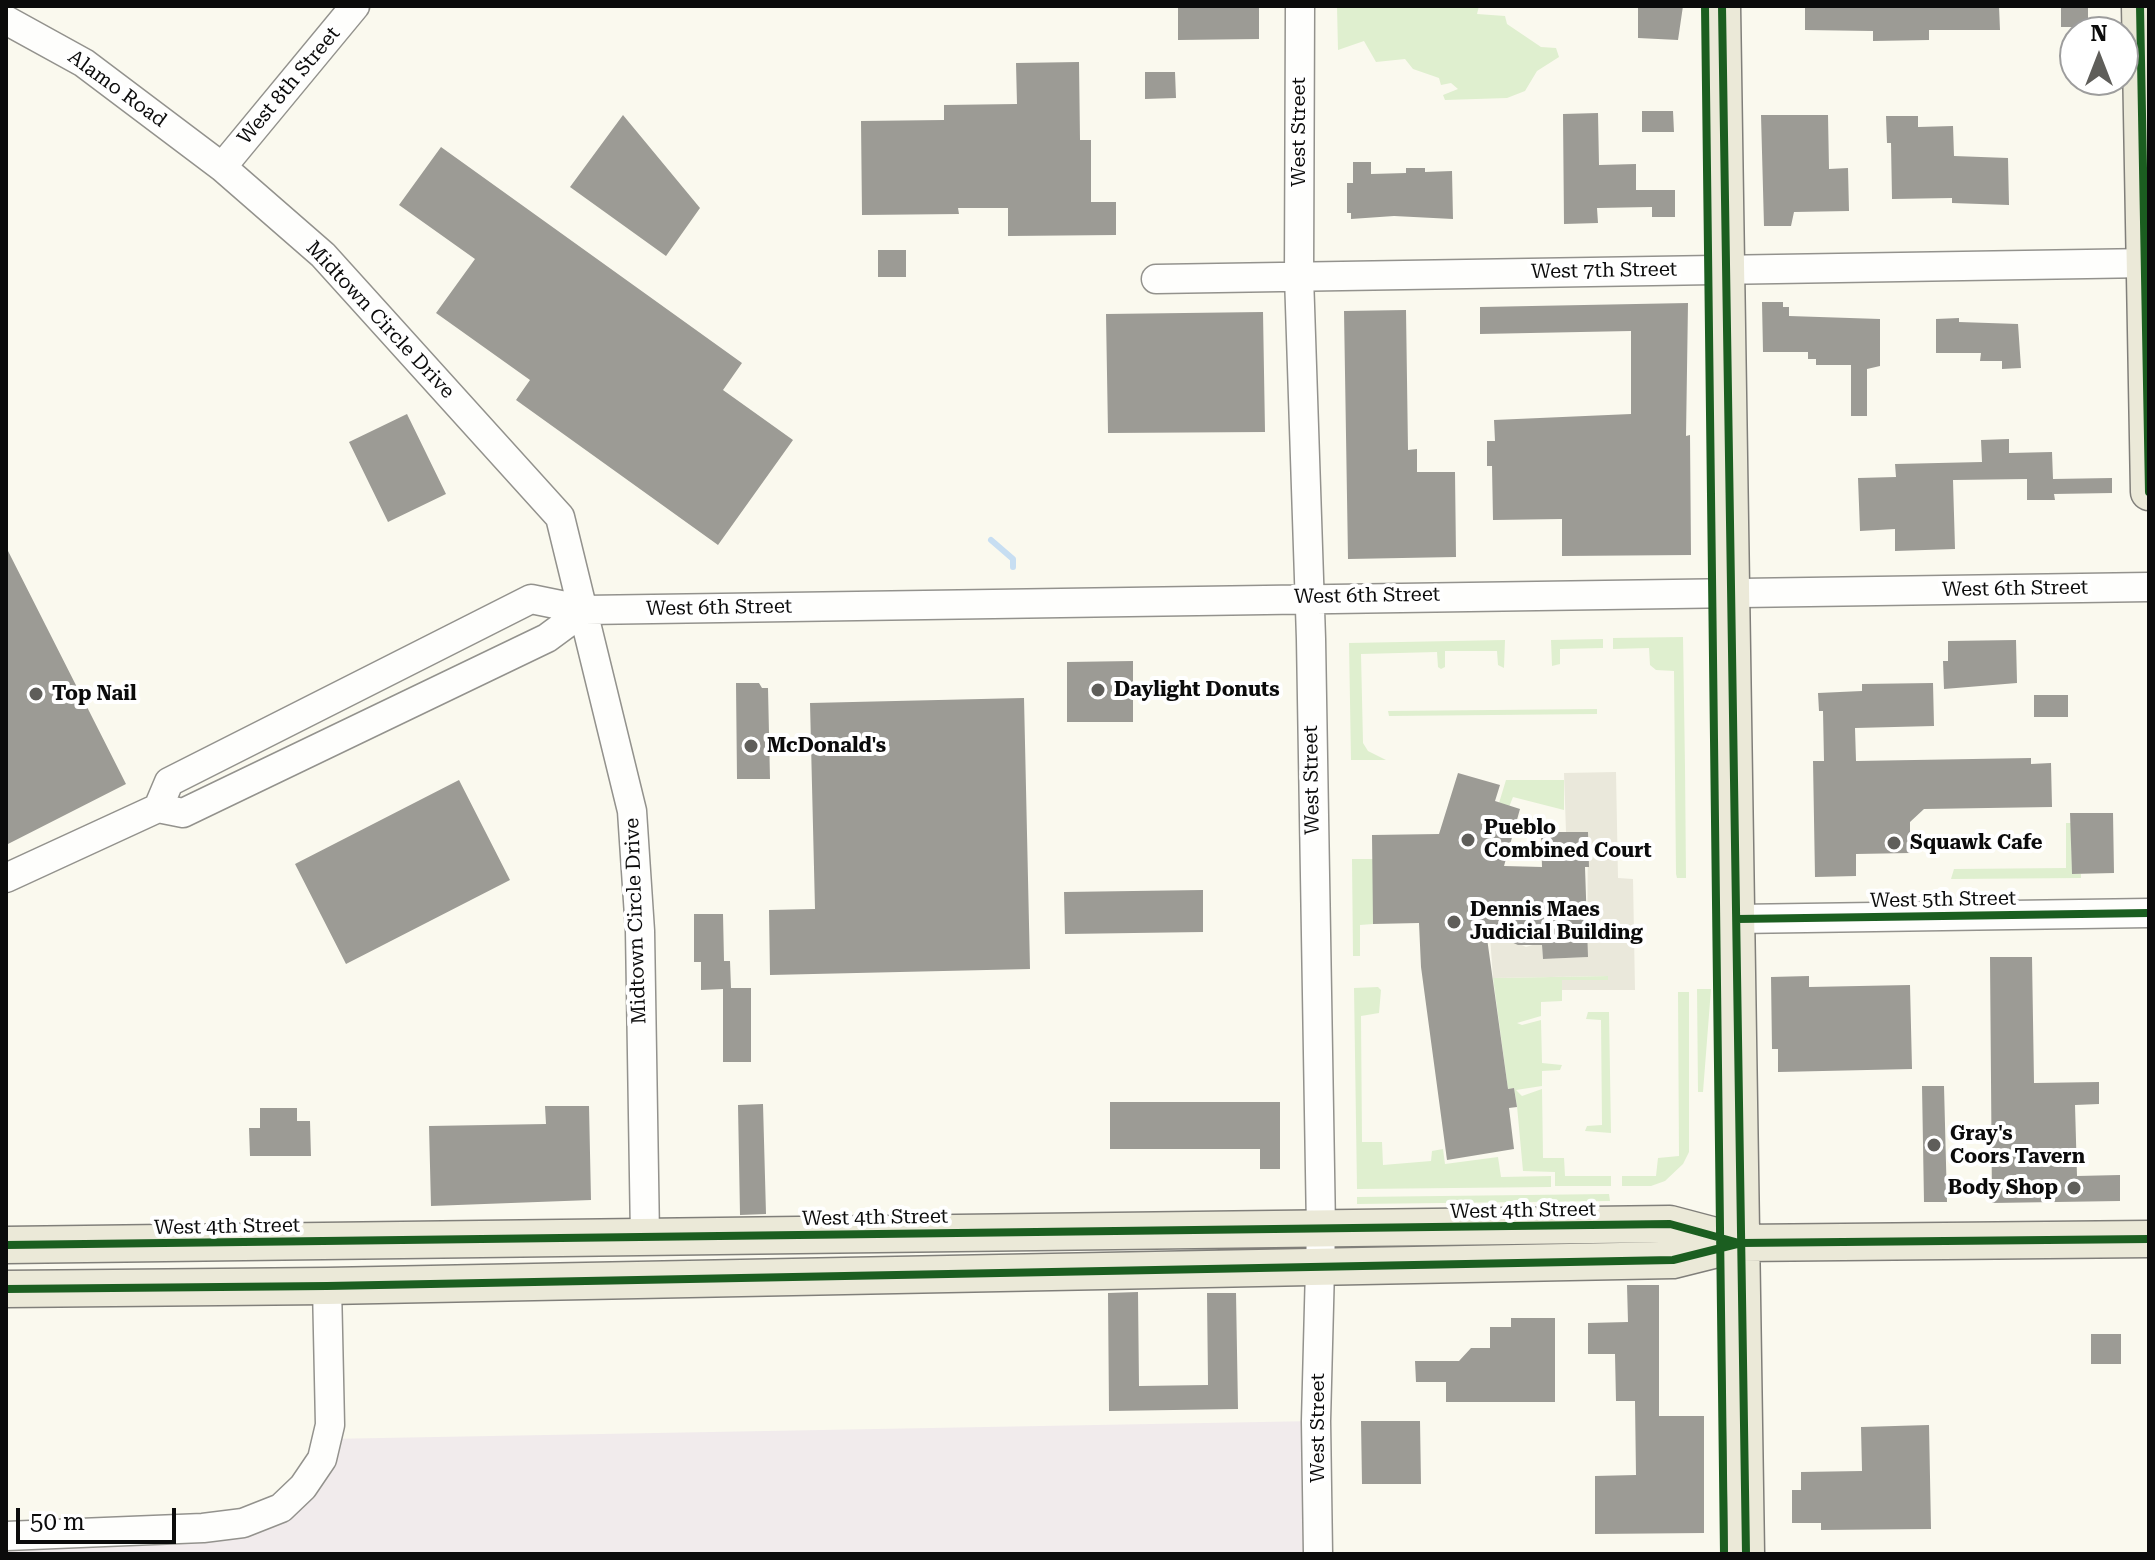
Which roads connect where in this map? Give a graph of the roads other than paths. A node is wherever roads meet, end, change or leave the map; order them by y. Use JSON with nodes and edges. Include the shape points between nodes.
{"nodes":[{"id":1,"x":355,"y":6,"type":"edge"},
{"id":2,"x":1300,"y":6,"type":"edge"},
{"id":3,"x":1722,"y":6,"type":"edge"},
{"id":4,"x":2140,"y":6,"type":"edge"},
{"id":5,"x":6,"y":20,"type":"edge"},
{"id":6,"x":222,"y":167,"type":"junction"},
{"id":7,"x":2148,"y":263,"type":"edge"},
{"id":8,"x":1726,"y":269,"type":"junction"},
{"id":9,"x":1299,"y":276,"type":"junction"},
{"id":10,"x":1156,"y":279,"type":"dead end"},
{"id":11,"x":2149,"y":492,"type":"edge"},
{"id":12,"x":2149,"y":587,"type":"edge"},
{"id":13,"x":1731,"y":593,"type":"junction"},
{"id":14,"x":1308,"y":597,"type":"junction"},
{"id":15,"x":585,"y":610,"type":"junction"},
{"id":16,"x":158,"y":808,"type":"junction"},
{"id":17,"x":6,"y":878,"type":"edge"},
{"id":18,"x":2149,"y":913,"type":"edge"},
{"id":19,"x":1737,"y":919,"type":"junction"},
{"id":20,"x":1321,"y":1229,"type":"junction"},
{"id":21,"x":645,"y":1237,"type":"junction"},
{"id":22,"x":2149,"y":1239,"type":"edge"},
{"id":23,"x":1741,"y":1243,"type":"junction"},
{"id":24,"x":6,"y":1245,"type":"edge"},
{"id":25,"x":1320,"y":1265,"type":"junction"},
{"id":26,"x":327,"y":1286,"type":"junction"},
{"id":27,"x":163,"y":1288,"type":"junction"},
{"id":28,"x":6,"y":1289,"type":"edge"},
{"id":29,"x":6,"y":1536,"type":"edge"},
{"id":30,"x":1318,"y":1554,"type":"edge"},
{"id":31,"x":1746,"y":1554,"type":"edge"}],
"edges":[{"from":1,"to":6,"type":"street","name":"West 8th Street"},
{"from":2,"to":9,"type":"street","name":"West Street"},
{"from":3,"to":8,"type":"main road"},
{"from":4,"to":7,"type":"main road"},
{"from":5,"to":6,"type":"street","name":"Alamo Road","via":[[84,63]]},
{"from":6,"to":15,"type":"street","name":"Midtown Circle Drive","via":[[327,258],[560,517]]},
{"from":7,"to":8,"type":"street","name":"West 7th Street"},
{"from":7,"to":11,"type":"main road"},
{"from":8,"to":9,"type":"street","name":"West 7th Street"},
{"from":8,"to":13,"type":"main road"},
{"from":9,"to":10,"type":"street","name":"West 7th Street"},
{"from":9,"to":14,"type":"street","name":"West Street"},
{"from":12,"to":13,"type":"street","name":"West 6th Street"},
{"from":13,"to":14,"type":"street","name":"West 6th Street"},
{"from":13,"to":19,"type":"main road"},
{"from":14,"to":15,"type":"street","name":"West 6th Street"},
{"from":14,"to":20,"type":"street","name":"West Street"},
{"from":15,"to":16,"type":"street","via":[[547,638],[183,813]]},
{"from":15,"to":16,"type":"street","via":[[531,599],[169,782]]},
{"from":15,"to":21,"type":"street","name":"Midtown Circle Drive","via":[[632,811],[640,931]]},
{"from":16,"to":17,"type":"street"},
{"from":18,"to":19,"type":"street","name":"West 5th Street"},
{"from":19,"to":23,"type":"main road"},
{"from":20,"to":21,"type":"main road","name":"West 4th Street"},
{"from":20,"to":23,"type":"main road","name":"West 4th Street","via":[[1670,1224]]},
{"from":20,"to":25,"type":"street","name":"West Street"},
{"from":21,"to":24,"type":"main road","name":"West 4th Street"},
{"from":21,"to":27,"type":"main road","via":[[624,1259],[241,1267]]},
{"from":22,"to":23,"type":"main road","name":"West 4th Street"},
{"from":23,"to":25,"type":"main road","name":"West 4th Street","via":[[1673,1260]]},
{"from":23,"to":31,"type":"main road"},
{"from":25,"to":26,"type":"main road","name":"West 4th Street"},
{"from":25,"to":30,"type":"street","name":"West Street"},
{"from":26,"to":27,"type":"main road","name":"West 4th Street"},
{"from":26,"to":29,"type":"street","via":[[330,1425],[322,1459],[281,1508],[243,1523],[203,1528]]},
{"from":27,"to":28,"type":"main road","name":"West 4th Street"}]}
